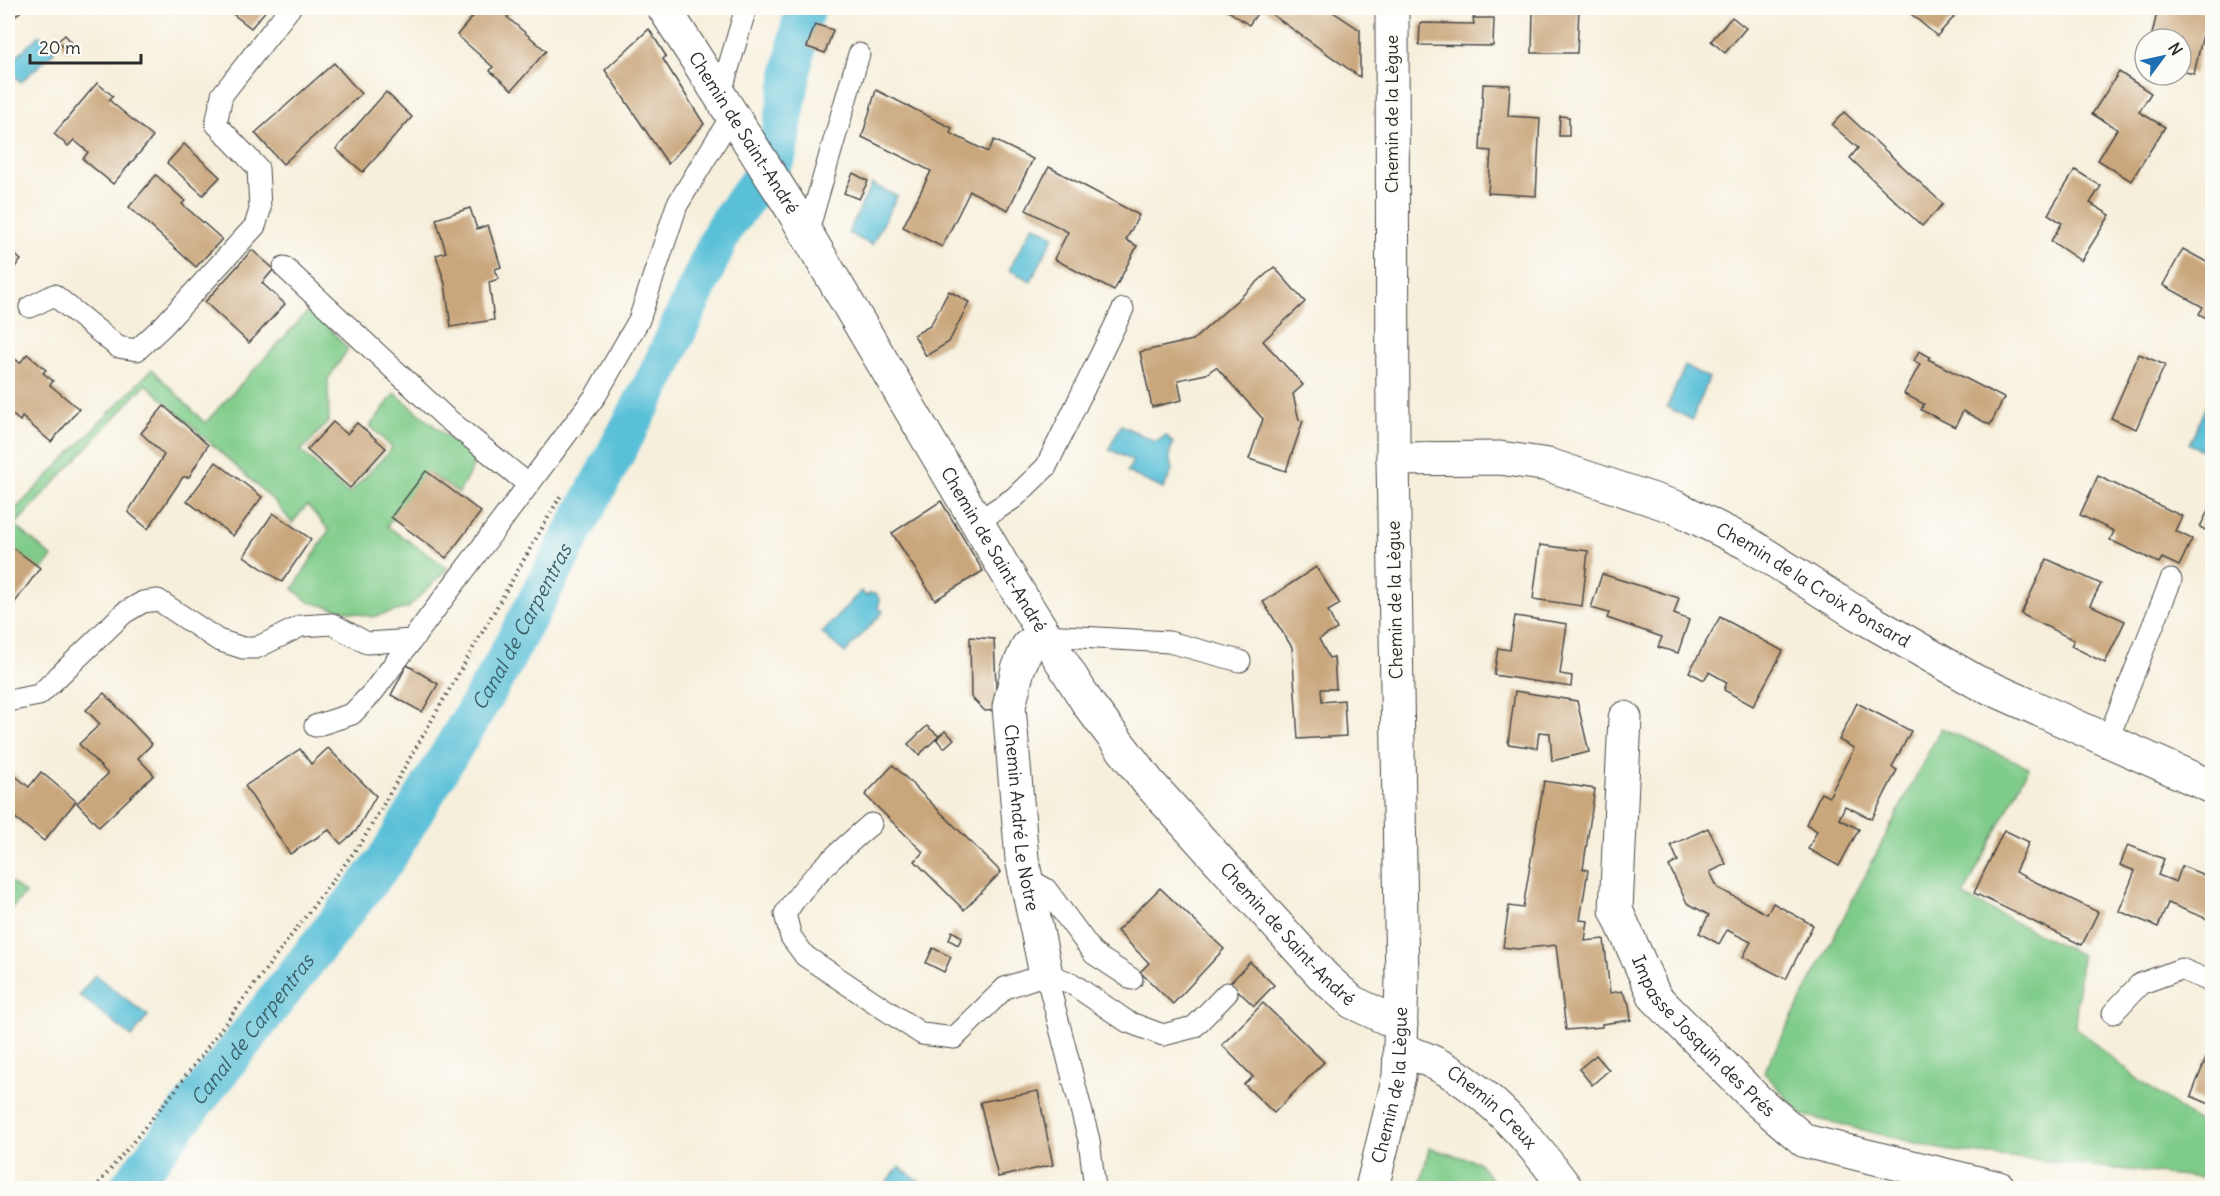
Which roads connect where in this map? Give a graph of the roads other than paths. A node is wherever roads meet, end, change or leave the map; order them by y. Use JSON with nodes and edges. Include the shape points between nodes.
{"nodes":[{"id":1,"x":290,"y":8,"type":"edge"},
{"id":2,"x":664,"y":8,"type":"edge"},
{"id":3,"x":746,"y":8,"type":"edge"},
{"id":4,"x":1392,"y":8,"type":"edge"},
{"id":5,"x":859,"y":54,"type":"dead end"},
{"id":6,"x":732,"y":116,"type":"junction"},
{"id":7,"x":800,"y":222,"type":"junction"},
{"id":8,"x":284,"y":267,"type":"dead end"},
{"id":9,"x":30,"y":307,"type":"dead end"},
{"id":10,"x":1123,"y":309,"type":"dead end"},
{"id":11,"x":1393,"y":459,"type":"junction"},
{"id":12,"x":528,"y":484,"type":"junction"},
{"id":13,"x":977,"y":522,"type":"junction"},
{"id":14,"x":2171,"y":580,"type":"dead end"},
{"id":15,"x":1044,"y":635,"type":"junction"},
{"id":16,"x":412,"y":640,"type":"junction"},
{"id":17,"x":1240,"y":661,"type":"dead end"},
{"id":18,"x":8,"y":701,"type":"edge"},
{"id":19,"x":1625,"y":718,"type":"dead end"},
{"id":20,"x":315,"y":726,"type":"dead end"},
{"id":21,"x":2107,"y":741,"type":"junction"},
{"id":22,"x":2212,"y":787,"type":"edge"},
{"id":23,"x":871,"y":824,"type":"dead end"},
{"id":24,"x":1025,"y":877,"type":"junction"},
{"id":25,"x":1046,"y":974,"type":"junction"},
{"id":26,"x":1132,"y":979,"type":"dead end"},
{"id":27,"x":2212,"y":982,"type":"edge"},
{"id":28,"x":1227,"y":993,"type":"dead end"},
{"id":29,"x":2114,"y":1013,"type":"dead end"},
{"id":30,"x":1401,"y":1038,"type":"junction"},
{"id":31,"x":1095,"y":1188,"type":"edge"},
{"id":32,"x":1372,"y":1188,"type":"edge"},
{"id":33,"x":1566,"y":1188,"type":"edge"},
{"id":34,"x":2000,"y":1188,"type":"edge"}],
"edges":[{"from":1,"to":9,"type":"lane","via":[[222,95],[216,124],[258,168],[260,210],[255,226],[137,350],[118,347],[54,295]]},
{"from":2,"to":6,"type":"street","name":"Chemin de Saint-André"},
{"from":3,"to":6,"type":"lane"},
{"from":4,"to":11,"type":"street","name":"Chemin de la Lègue"},
{"from":5,"to":7,"type":"lane"},
{"from":6,"to":7,"type":"street","name":"Chemin de Saint-André"},
{"from":6,"to":12,"type":"lane","via":[[677,205],[639,320],[596,395]]},
{"from":7,"to":13,"type":"street","name":"Chemin de Saint-André"},
{"from":8,"to":12,"type":"lane","via":[[445,417]]},
{"from":10,"to":13,"type":"lane","via":[[1046,467],[1014,498]]},
{"from":11,"to":21,"type":"street","name":"Chemin de la Croix Ponsard","via":[[1500,458],[1549,465],[1675,507],[1747,543],[1858,614],[1976,681]]},
{"from":11,"to":30,"type":"street","name":"Chemin de la Lègue"},
{"from":12,"to":16,"type":"lane"},
{"from":13,"to":15,"type":"street","name":"Chemin de Saint-André"},
{"from":14,"to":21,"type":"lane"},
{"from":15,"to":17,"type":"lane","via":[[1169,642]]},
{"from":15,"to":24,"type":"street","name":"Chemin André Le Notre","via":[[1028,646],[1018,669],[1010,707]]},
{"from":15,"to":30,"type":"street","name":"Chemin de Saint-André","via":[[1089,705],[1148,782],[1324,977]]},
{"from":16,"to":18,"type":"lane","via":[[367,643],[332,624],[301,626],[256,648],[243,648],[218,640],[158,600],[142,602],[124,613],[39,695]]},
{"from":16,"to":20,"type":"lane","via":[[352,714]]},
{"from":19,"to":34,"type":"street","name":"Impasse Josquin des Prés","via":[[1616,909],[1655,997],[1758,1101],[1805,1141]]},
{"from":21,"to":22,"type":"street","name":"Chemin de la Croix Ponsard"},
{"from":23,"to":25,"type":"lane","via":[[824,865],[785,914],[791,937],[805,956],[922,1034],[954,1038],[1005,988]]},
{"from":24,"to":25,"type":"street","name":"Chemin André Le Notre"},
{"from":24,"to":26,"type":"lane","via":[[1046,889],[1094,954]]},
{"from":25,"to":28,"type":"lane","via":[[1071,983],[1128,1022],[1163,1035],[1194,1027]]},
{"from":25,"to":31,"type":"lane","via":[[1089,1140]]},
{"from":27,"to":29,"type":"lane","via":[[2181,969],[2140,984]]},
{"from":30,"to":32,"type":"street","name":"Chemin de la Lègue","via":[[1399,1076]]},
{"from":30,"to":33,"type":"street","name":"Chemin Creux","via":[[1422,1056],[1454,1073],[1497,1109]]}]}
